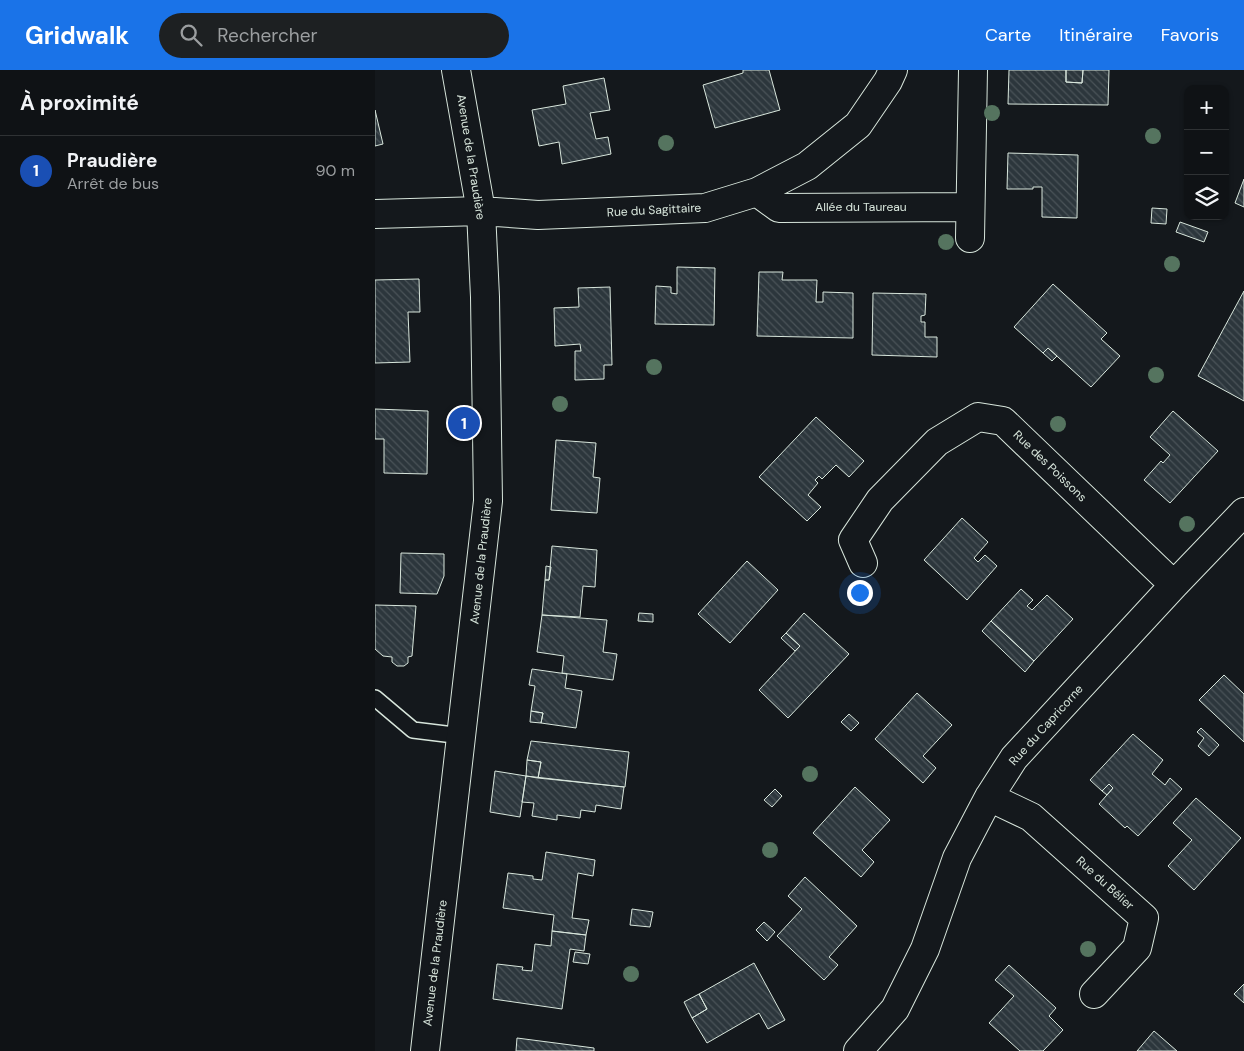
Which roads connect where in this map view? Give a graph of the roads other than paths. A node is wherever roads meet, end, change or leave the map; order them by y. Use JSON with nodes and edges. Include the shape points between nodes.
{"nodes":[{"id":1,"x":456,"y":70,"type":"edge"},
{"id":2,"x":893,"y":70,"type":"edge"},
{"id":3,"x":973,"y":70,"type":"edge"},
{"id":4,"x":757,"y":192,"type":"junction"},
{"id":5,"x":970,"y":207,"type":"junction"},
{"id":6,"x":481,"y":211,"type":"junction"},
{"id":7,"x":375,"y":214,"type":"edge"},
{"id":8,"x":970,"y":238,"type":"dead end"},
{"id":9,"x":1244,"y":512,"type":"edge"},
{"id":10,"x":863,"y":563,"type":"dead end"},
{"id":11,"x":1174,"y":585,"type":"junction"},
{"id":12,"x":375,"y":698,"type":"edge"},
{"id":13,"x":462,"y":736,"type":"junction"},
{"id":14,"x":989,"y":797,"type":"junction"},
{"id":15,"x":1094,"y":994,"type":"dead end"},
{"id":16,"x":425,"y":1051,"type":"edge"},
{"id":17,"x":858,"y":1051,"type":"edge"}],
"edges":[{"from":1,"to":6,"type":"street","name":"Avenue de la Praudière"},
{"from":2,"to":4,"type":"street","name":"Rue du Sagittaire","via":[[857,126],[807,166]]},
{"from":3,"to":5,"type":"street"},
{"from":4,"to":5,"type":"street","name":"Allée du Taureau","via":[[779,208]]},
{"from":4,"to":6,"type":"street","name":"Rue du Sagittaire","via":[[705,208],[537,215]]},
{"from":5,"to":8,"type":"street"},
{"from":6,"to":7,"type":"street","name":"Rue du Sagittaire"},
{"from":6,"to":13,"type":"street","name":"Avenue de la Praudière","via":[[488,501]]},
{"from":9,"to":11,"type":"street","name":"Rue du Capricorne"},
{"from":10,"to":11,"type":"street","name":"Rue des Poissons","via":[[853,540],[880,500],[937,442],[978,417],[1003,421]]},
{"from":11,"to":14,"type":"street","name":"Rue du Capricorne","via":[[1014,758]]},
{"from":12,"to":13,"type":"lane","via":[[413,730]]},
{"from":13,"to":16,"type":"street","name":"Avenue de la Praudière"},
{"from":14,"to":15,"type":"street","name":"Rue du Bélier","via":[[1031,817],[1143,918],[1137,948]]},
{"from":14,"to":17,"type":"street","name":"Rue du Capricorne","via":[[957,858],[925,949],[895,1009]]}]}
